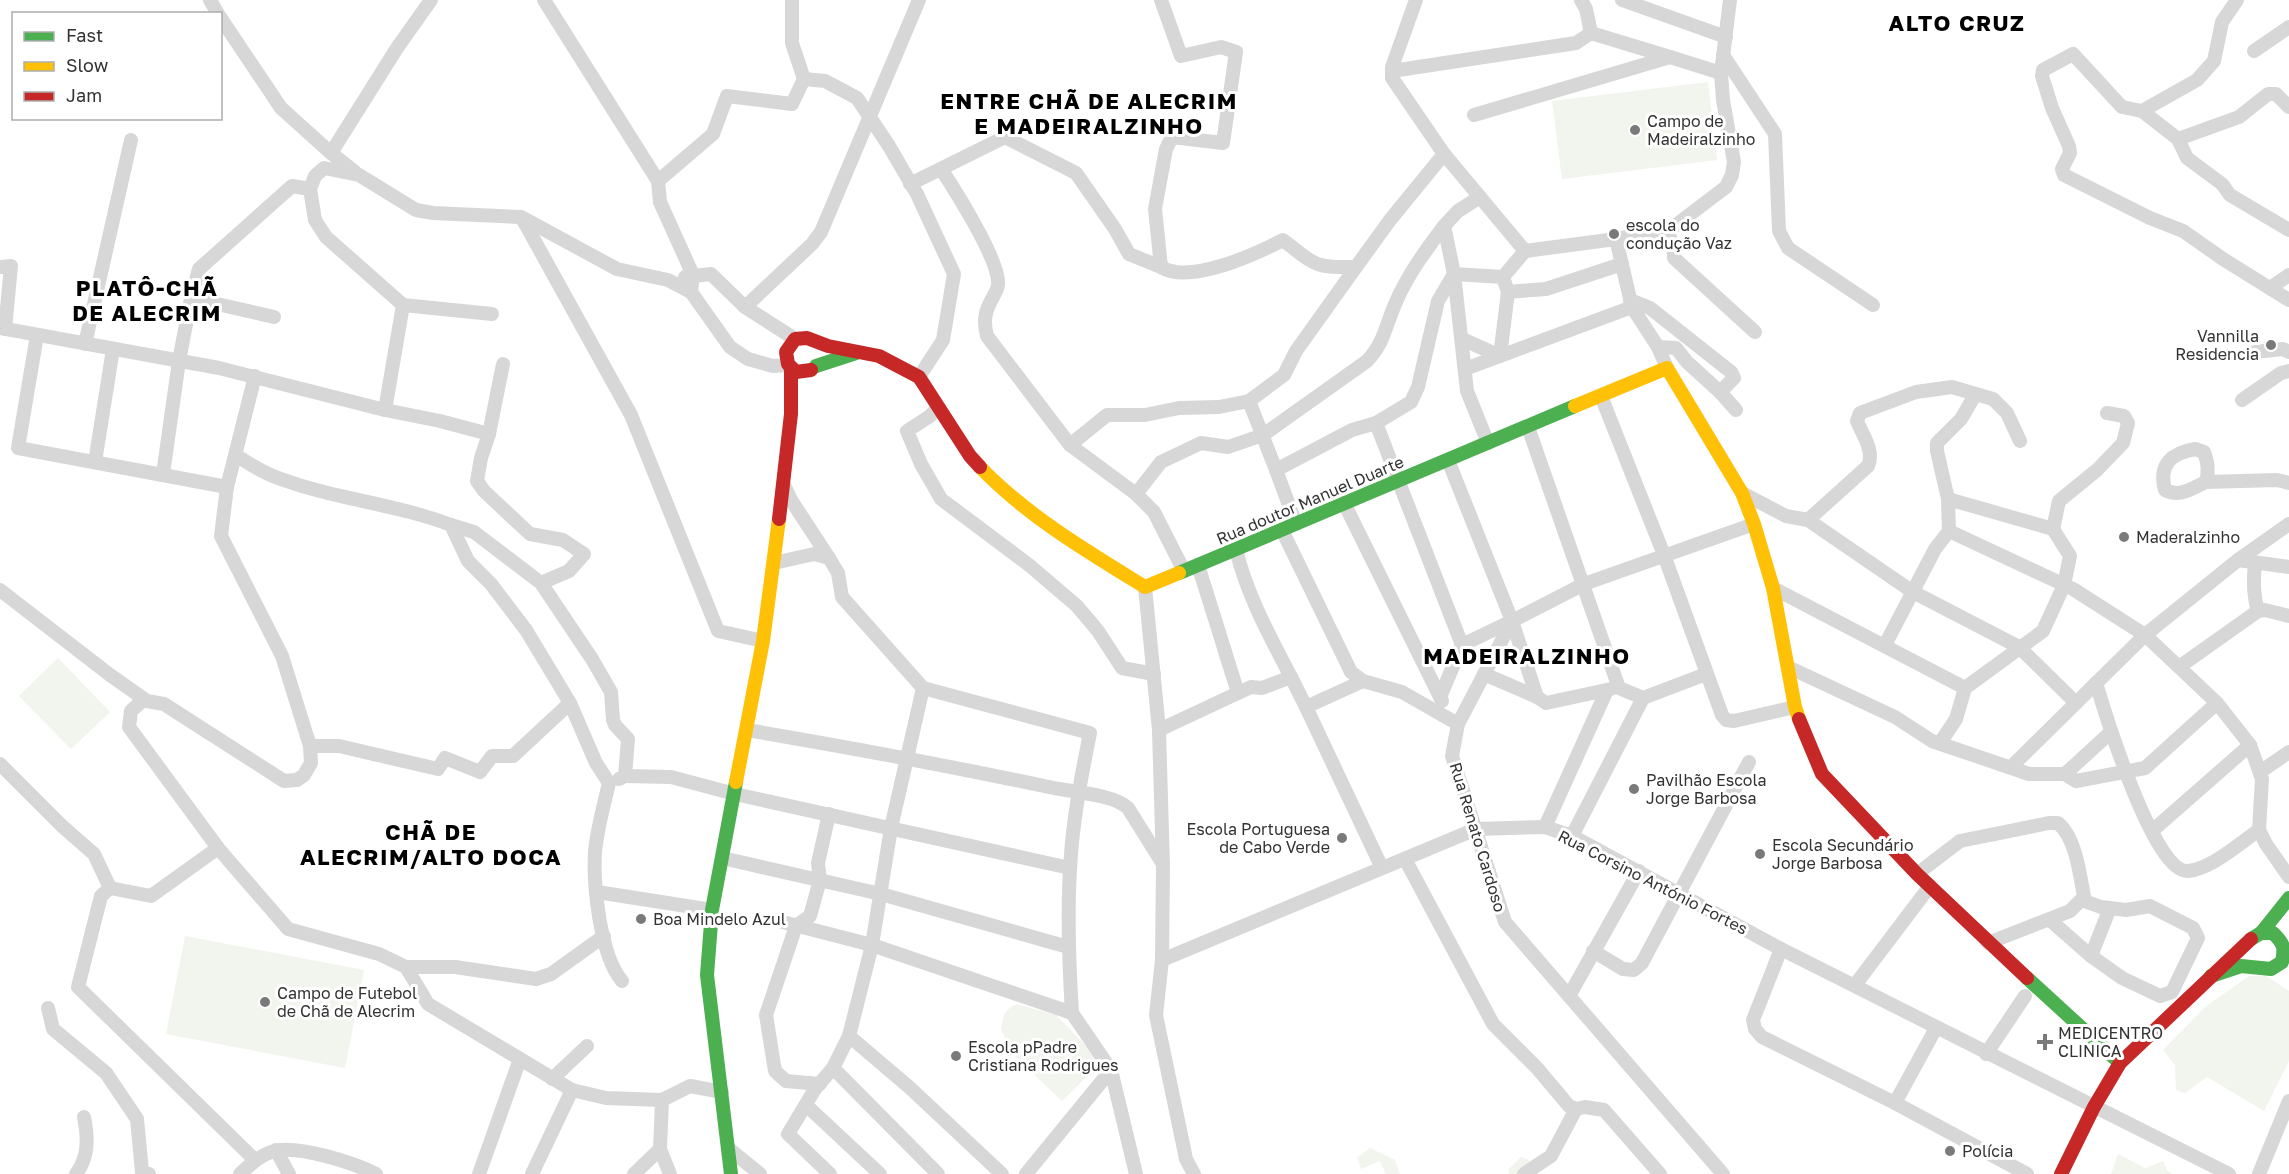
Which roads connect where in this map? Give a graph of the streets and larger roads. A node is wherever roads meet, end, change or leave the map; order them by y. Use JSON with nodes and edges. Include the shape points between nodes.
{"nodes":[{"id":1,"x":431,"y":0,"type":"edge"},
{"id":2,"x":544,"y":0,"type":"edge"},
{"id":3,"x":792,"y":0,"type":"edge"},
{"id":4,"x":919,"y":0,"type":"edge"},
{"id":5,"x":1416,"y":0,"type":"edge"},
{"id":6,"x":1581,"y":0,"type":"edge"},
{"id":7,"x":1622,"y":0,"type":"edge"},
{"id":8,"x":1730,"y":0,"type":"edge"},
{"id":9,"x":2237,"y":0,"type":"edge"},
{"id":10,"x":1163,"y":1,"type":"edge"},
{"id":11,"x":222,"y":20,"type":"edge"},
{"id":12,"x":2289,"y":27,"type":"edge"},
{"id":13,"x":1591,"y":33,"type":"junction"},
{"id":14,"x":1726,"y":37,"type":"junction"},
{"id":15,"x":2254,"y":51,"type":"dead end"},
{"id":16,"x":1724,"y":55,"type":"junction"},
{"id":17,"x":1670,"y":57,"type":"junction"},
{"id":18,"x":1392,"y":71,"type":"junction"},
{"id":19,"x":1721,"y":73,"type":"junction"},
{"id":20,"x":804,"y":79,"type":"junction"},
{"id":21,"x":2289,"y":107,"type":"edge"},
{"id":22,"x":2142,"y":111,"type":"junction"},
{"id":23,"x":1474,"y":115,"type":"dead end"},
{"id":24,"x":869,"y":116,"type":"junction"},
{"id":25,"x":2178,"y":139,"type":"junction"},
{"id":26,"x":131,"y":140,"type":"dead end"},
{"id":27,"x":331,"y":153,"type":"junction"},
{"id":28,"x":1444,"y":154,"type":"junction"},
{"id":29,"x":941,"y":169,"type":"junction"},
{"id":30,"x":359,"y":175,"type":"junction"},
{"id":31,"x":658,"y":181,"type":"junction"},
{"id":32,"x":910,"y":184,"type":"junction"},
{"id":33,"x":310,"y":189,"type":"junction"},
{"id":34,"x":1480,"y":197,"type":"junction"},
{"id":35,"x":521,"y":217,"type":"junction"},
{"id":36,"x":1444,"y":226,"type":"junction"},
{"id":37,"x":1665,"y":229,"type":"junction"},
{"id":38,"x":2289,"y":230,"type":"edge"},
{"id":39,"x":1616,"y":239,"type":"junction"},
{"id":40,"x":1525,"y":251,"type":"junction"},
{"id":41,"x":1622,"y":264,"type":"junction"},
{"id":42,"x":0,"y":267,"type":"edge"},
{"id":43,"x":1161,"y":267,"type":"junction"},
{"id":44,"x":1356,"y":267,"type":"junction"},
{"id":45,"x":1454,"y":274,"type":"junction"},
{"id":46,"x":693,"y":275,"type":"junction"},
{"id":47,"x":2289,"y":275,"type":"edge"},
{"id":48,"x":1503,"y":277,"type":"junction"},
{"id":49,"x":668,"y":280,"type":"junction"},
{"id":50,"x":2270,"y":288,"type":"junction"},
{"id":51,"x":691,"y":292,"type":"junction"},
{"id":52,"x":1508,"y":292,"type":"junction"},
{"id":53,"x":191,"y":298,"type":"junction"},
{"id":54,"x":2289,"y":300,"type":"edge"},
{"id":55,"x":1631,"y":303,"type":"junction"},
{"id":56,"x":403,"y":305,"type":"junction"},
{"id":57,"x":1873,"y":305,"type":"dead end"},
{"id":58,"x":745,"y":307,"type":"junction"},
{"id":59,"x":492,"y":314,"type":"dead end"},
{"id":60,"x":274,"y":317,"type":"dead end"},
{"id":61,"x":3,"y":328,"type":"edge"},
{"id":62,"x":1755,"y":332,"type":"dead end"},
{"id":63,"x":37,"y":335,"type":"junction"},
{"id":64,"x":795,"y":339,"type":"junction"},
{"id":65,"x":1462,"y":339,"type":"junction"},
{"id":66,"x":812,"y":340,"type":"junction"},
{"id":67,"x":86,"y":344,"type":"junction"},
{"id":68,"x":1658,"y":347,"type":"junction"},
{"id":69,"x":113,"y":349,"type":"junction"},
{"id":70,"x":2255,"y":352,"type":"dead end"},
{"id":71,"x":2289,"y":352,"type":"edge"},
{"id":72,"x":858,"y":353,"type":"junction"},
{"id":73,"x":1500,"y":356,"type":"junction"},
{"id":74,"x":179,"y":361,"type":"junction"},
{"id":75,"x":503,"y":364,"type":"dead end"},
{"id":76,"x":789,"y":367,"type":"junction"},
{"id":77,"x":814,"y":368,"type":"junction"},
{"id":78,"x":1667,"y":368,"type":"junction"},
{"id":79,"x":1465,"y":369,"type":"junction"},
{"id":80,"x":2289,"y":371,"type":"edge"},
{"id":81,"x":255,"y":376,"type":"junction"},
{"id":82,"x":919,"y":377,"type":"junction"},
{"id":83,"x":1720,"y":392,"type":"junction"},
{"id":84,"x":1975,"y":395,"type":"junction"},
{"id":85,"x":1601,"y":396,"type":"junction"},
{"id":86,"x":2242,"y":400,"type":"dead end"},
{"id":87,"x":1249,"y":401,"type":"junction"},
{"id":88,"x":938,"y":408,"type":"junction"},
{"id":89,"x":385,"y":410,"type":"junction"},
{"id":90,"x":1736,"y":410,"type":"dead end"},
{"id":91,"x":2107,"y":413,"type":"dead end"},
{"id":92,"x":791,"y":414,"type":"junction"},
{"id":93,"x":1376,"y":423,"type":"junction"},
{"id":94,"x":1528,"y":427,"type":"junction"},
{"id":95,"x":489,"y":434,"type":"junction"},
{"id":96,"x":1263,"y":435,"type":"junction"},
{"id":97,"x":2020,"y":441,"type":"dead end"},
{"id":98,"x":1488,"y":443,"type":"junction"},
{"id":99,"x":1070,"y":445,"type":"junction"},
{"id":100,"x":237,"y":456,"type":"junction"},
{"id":101,"x":1448,"y":460,"type":"junction"},
{"id":102,"x":95,"y":462,"type":"junction"},
{"id":103,"x":1276,"y":470,"type":"junction"},
{"id":104,"x":163,"y":474,"type":"junction"},
{"id":105,"x":1398,"y":481,"type":"junction"},
{"id":106,"x":2206,"y":482,"type":"dead end"},
{"id":107,"x":2289,"y":483,"type":"edge"},
{"id":108,"x":784,"y":484,"type":"junction"},
{"id":109,"x":227,"y":487,"type":"junction"},
{"id":110,"x":1742,"y":493,"type":"junction"},
{"id":111,"x":1136,"y":494,"type":"junction"},
{"id":112,"x":1948,"y":499,"type":"junction"},
{"id":113,"x":1344,"y":503,"type":"junction"},
{"id":114,"x":1808,"y":520,"type":"junction"},
{"id":115,"x":1296,"y":524,"type":"junction"},
{"id":116,"x":1754,"y":524,"type":"junction"},
{"id":117,"x":2289,"y":524,"type":"edge"},
{"id":118,"x":452,"y":525,"type":"junction"},
{"id":119,"x":2053,"y":529,"type":"junction"},
{"id":120,"x":1281,"y":530,"type":"junction"},
{"id":121,"x":1949,"y":531,"type":"junction"},
{"id":122,"x":1236,"y":549,"type":"junction"},
{"id":123,"x":1664,"y":555,"type":"junction"},
{"id":124,"x":829,"y":558,"type":"junction"},
{"id":125,"x":2238,"y":560,"type":"junction"},
{"id":126,"x":774,"y":563,"type":"junction"},
{"id":127,"x":2254,"y":563,"type":"junction"},
{"id":128,"x":1198,"y":565,"type":"junction"},
{"id":129,"x":2289,"y":567,"type":"edge"},
{"id":130,"x":1184,"y":571,"type":"junction"},
{"id":131,"x":541,"y":583,"type":"junction"},
{"id":132,"x":1584,"y":584,"type":"junction"},
{"id":133,"x":2064,"y":585,"type":"junction"},
{"id":134,"x":1144,"y":587,"type":"junction"},
{"id":135,"x":1773,"y":588,"type":"junction"},
{"id":136,"x":0,"y":590,"type":"edge"},
{"id":137,"x":1913,"y":592,"type":"junction"},
{"id":138,"x":2258,"y":611,"type":"junction"},
{"id":139,"x":2289,"y":616,"type":"edge"},
{"id":140,"x":1512,"y":621,"type":"junction"},
{"id":141,"x":2145,"y":635,"type":"junction"},
{"id":142,"x":763,"y":641,"type":"junction"},
{"id":143,"x":1462,"y":645,"type":"junction"},
{"id":144,"x":1885,"y":645,"type":"junction"},
{"id":145,"x":2019,"y":647,"type":"junction"},
{"id":146,"x":1788,"y":667,"type":"junction"},
{"id":147,"x":2179,"y":667,"type":"junction"},
{"id":148,"x":1154,"y":674,"type":"junction"},
{"id":149,"x":1484,"y":674,"type":"junction"},
{"id":150,"x":1706,"y":674,"type":"junction"},
{"id":151,"x":1291,"y":677,"type":"junction"},
{"id":152,"x":1363,"y":681,"type":"junction"},
{"id":153,"x":2096,"y":683,"type":"junction"},
{"id":154,"x":923,"y":688,"type":"junction"},
{"id":155,"x":1965,"y":688,"type":"junction"},
{"id":156,"x":1613,"y":689,"type":"junction"},
{"id":157,"x":1238,"y":693,"type":"junction"},
{"id":158,"x":1440,"y":697,"type":"junction"},
{"id":159,"x":1537,"y":697,"type":"junction"},
{"id":160,"x":1643,"y":698,"type":"junction"},
{"id":161,"x":147,"y":701,"type":"junction"},
{"id":162,"x":570,"y":703,"type":"junction"},
{"id":163,"x":2076,"y":703,"type":"junction"},
{"id":164,"x":2217,"y":703,"type":"junction"},
{"id":165,"x":1306,"y":707,"type":"junction"},
{"id":166,"x":1795,"y":707,"type":"junction"},
{"id":167,"x":1454,"y":721,"type":"junction"},
{"id":168,"x":747,"y":730,"type":"junction"},
{"id":169,"x":1160,"y":730,"type":"junction"},
{"id":170,"x":2111,"y":732,"type":"junction"},
{"id":171,"x":1940,"y":743,"type":"junction"},
{"id":172,"x":2250,"y":745,"type":"junction"},
{"id":173,"x":310,"y":746,"type":"junction"},
{"id":174,"x":2289,"y":752,"type":"edge"},
{"id":175,"x":908,"y":757,"type":"junction"},
{"id":176,"x":1749,"y":762,"type":"dead end"},
{"id":177,"x":0,"y":764,"type":"edge"},
{"id":178,"x":2011,"y":767,"type":"junction"},
{"id":179,"x":2125,"y":772,"type":"junction"},
{"id":180,"x":2260,"y":772,"type":"junction"},
{"id":181,"x":2066,"y":774,"type":"junction"},
{"id":182,"x":626,"y":776,"type":"junction"},
{"id":183,"x":609,"y":783,"type":"junction"},
{"id":184,"x":1078,"y":793,"type":"junction"},
{"id":185,"x":735,"y":794,"type":"junction"},
{"id":186,"x":829,"y":814,"type":"junction"},
{"id":187,"x":1545,"y":827,"type":"junction"},
{"id":188,"x":891,"y":828,"type":"junction"},
{"id":189,"x":1476,"y":829,"type":"junction"},
{"id":190,"x":2259,"y":830,"type":"junction"},
{"id":191,"x":2152,"y":831,"type":"junction"},
{"id":192,"x":1572,"y":836,"type":"junction"},
{"id":193,"x":218,"y":848,"type":"junction"},
{"id":194,"x":722,"y":858,"type":"junction"},
{"id":195,"x":1405,"y":859,"type":"junction"},
{"id":196,"x":1164,"y":866,"type":"junction"},
{"id":197,"x":1070,"y":868,"type":"junction"},
{"id":198,"x":1382,"y":868,"type":"junction"},
{"id":199,"x":1638,"y":871,"type":"junction"},
{"id":200,"x":1917,"y":874,"type":"junction"},
{"id":201,"x":2289,"y":877,"type":"edge"},
{"id":202,"x":820,"y":880,"type":"junction"},
{"id":203,"x":1930,"y":886,"type":"junction"},
{"id":204,"x":110,"y":888,"type":"junction"},
{"id":205,"x":597,"y":892,"type":"junction"},
{"id":206,"x":1680,"y":893,"type":"junction"},
{"id":207,"x":881,"y":894,"type":"junction"},
{"id":208,"x":2084,"y":897,"type":"junction"},
{"id":209,"x":2288,"y":900,"type":"edge"},
{"id":210,"x":2110,"y":908,"type":"junction"},
{"id":211,"x":712,"y":910,"type":"junction"},
{"id":212,"x":775,"y":920,"type":"dead end"},
{"id":213,"x":2050,"y":920,"type":"junction"},
{"id":214,"x":796,"y":926,"type":"junction"},
{"id":215,"x":604,"y":936,"type":"junction"},
{"id":216,"x":2255,"y":936,"type":"junction"},
{"id":217,"x":1988,"y":943,"type":"junction"},
{"id":218,"x":872,"y":945,"type":"junction"},
{"id":219,"x":2284,"y":946,"type":"edge"},
{"id":220,"x":1068,"y":948,"type":"junction"},
{"id":221,"x":1781,"y":949,"type":"junction"},
{"id":222,"x":1593,"y":951,"type":"junction"},
{"id":223,"x":2091,"y":957,"type":"junction"},
{"id":224,"x":1162,"y":960,"type":"junction"},
{"id":225,"x":406,"y":967,"type":"junction"},
{"id":226,"x":2264,"y":969,"type":"junction"},
{"id":227,"x":2211,"y":976,"type":"junction"},
{"id":228,"x":2289,"y":979,"type":"edge"},
{"id":229,"x":622,"y":981,"type":"dead end"},
{"id":230,"x":1855,"y":985,"type":"junction"},
{"id":231,"x":1569,"y":996,"type":"junction"},
{"id":232,"x":2025,"y":996,"type":"dead end"},
{"id":233,"x":48,"y":1008,"type":"dead end"},
{"id":234,"x":1072,"y":1013,"type":"junction"},
{"id":235,"x":1936,"y":1029,"type":"junction"},
{"id":236,"x":849,"y":1036,"type":"junction"},
{"id":237,"x":587,"y":1046,"type":"dead end"},
{"id":238,"x":1986,"y":1054,"type":"junction"},
{"id":239,"x":520,"y":1059,"type":"junction"},
{"id":240,"x":2120,"y":1063,"type":"junction"},
{"id":241,"x":833,"y":1068,"type":"junction"},
{"id":242,"x":1111,"y":1070,"type":"junction"},
{"id":243,"x":552,"y":1078,"type":"junction"},
{"id":244,"x":820,"y":1083,"type":"junction"},
{"id":245,"x":572,"y":1090,"type":"junction"},
{"id":246,"x":722,"y":1092,"type":"junction"},
{"id":247,"x":662,"y":1100,"type":"junction"},
{"id":248,"x":2289,"y":1101,"type":"edge"},
{"id":249,"x":1895,"y":1103,"type":"junction"},
{"id":250,"x":806,"y":1105,"type":"junction"},
{"id":251,"x":2094,"y":1107,"type":"junction"},
{"id":252,"x":1576,"y":1109,"type":"junction"},
{"id":253,"x":84,"y":1117,"type":"dead end"},
{"id":254,"x":728,"y":1148,"type":"junction"},
{"id":255,"x":660,"y":1149,"type":"junction"},
{"id":256,"x":276,"y":1150,"type":"junction"},
{"id":257,"x":255,"y":1160,"type":"junction"},
{"id":258,"x":538,"y":1171,"type":"edge"},
{"id":259,"x":76,"y":1174,"type":"edge"},
{"id":260,"x":148,"y":1174,"type":"edge"},
{"id":261,"x":240,"y":1174,"type":"edge"},
{"id":262,"x":289,"y":1174,"type":"edge"},
{"id":263,"x":376,"y":1174,"type":"edge"},
{"id":264,"x":479,"y":1174,"type":"edge"},
{"id":265,"x":634,"y":1174,"type":"edge"},
{"id":266,"x":670,"y":1174,"type":"edge"},
{"id":267,"x":731,"y":1174,"type":"edge"},
{"id":268,"x":760,"y":1174,"type":"edge"},
{"id":269,"x":830,"y":1174,"type":"edge"},
{"id":270,"x":880,"y":1174,"type":"edge"},
{"id":271,"x":938,"y":1174,"type":"edge"},
{"id":272,"x":1002,"y":1174,"type":"edge"},
{"id":273,"x":1026,"y":1174,"type":"edge"},
{"id":274,"x":1136,"y":1174,"type":"edge"},
{"id":275,"x":1194,"y":1174,"type":"edge"},
{"id":276,"x":1524,"y":1174,"type":"edge"},
{"id":277,"x":1660,"y":1174,"type":"edge"},
{"id":278,"x":1723,"y":1174,"type":"edge"},
{"id":279,"x":2027,"y":1174,"type":"edge"},
{"id":280,"x":2061,"y":1174,"type":"edge"},
{"id":281,"x":2229,"y":1174,"type":"edge"},
{"id":282,"x":2259,"y":1174,"type":"edge"}],
"edges":[{"from":1,"to":27,"type":"street"},
{"from":2,"to":31,"type":"street"},
{"from":3,"to":20,"type":"street","via":[[792,43]]},
{"from":4,"to":24,"type":"street"},
{"from":5,"to":18,"type":"street"},
{"from":6,"to":13,"type":"street"},
{"from":7,"to":14,"type":"street"},
{"from":8,"to":14,"type":"street"},
{"from":9,"to":22,"type":"street","via":[[2222,22],[2214,61],[2197,80]]},
{"from":10,"to":43,"type":"street","via":[[1182,56],[1221,47],[1236,52],[1223,143],[1172,137],[1166,149],[1155,209]]},
{"from":11,"to":27,"type":"street","via":[[281,108]]},
{"from":12,"to":15,"type":"street"},
{"from":13,"to":17,"type":"street"},
{"from":13,"to":18,"type":"street","via":[[1576,43]]},
{"from":14,"to":16,"type":"street"},
{"from":16,"to":19,"type":"street"},
{"from":16,"to":57,"type":"street","via":[[1776,134],[1779,231],[1788,248]]},
{"from":17,"to":19,"type":"street"},
{"from":17,"to":23,"type":"street"},
{"from":18,"to":28,"type":"street","via":[[1392,78]]},
{"from":19,"to":37,"type":"street","via":[[1734,162],[1732,175],[1726,187],[1672,228]]},
{"from":20,"to":24,"type":"street","via":[[825,81],[857,98]]},
{"from":20,"to":31,"type":"street","via":[[792,104],[728,96],[713,134]]},
{"from":21,"to":25,"type":"street","via":[[2276,94],[2268,94],[2239,117]]},
{"from":22,"to":25,"type":"street"},
{"from":22,"to":50,"type":"street","via":[[2122,108],[2073,54],[2043,70],[2052,108],[2069,146],[2064,175],[2183,231]]},
{"from":24,"to":32,"type":"street"},
{"from":24,"to":58,"type":"street","via":[[821,232]]},
{"from":25,"to":38,"type":"street","via":[[2187,158],[2222,184],[2230,195]]},
{"from":26,"to":67,"type":"street"},
{"from":27,"to":30,"type":"street"},
{"from":28,"to":34,"type":"street"},
{"from":28,"to":44,"type":"street"},
{"from":29,"to":32,"type":"street"},
{"from":29,"to":43,"type":"street","via":[[1005,137],[1076,173],[1129,254]]},
{"from":29,"to":99,"type":"street","via":[[997,269],[998,286],[983,321],[987,336]]},
{"from":30,"to":33,"type":"street","via":[[324,168],[315,176]]},
{"from":30,"to":35,"type":"street","via":[[416,210]]},
{"from":31,"to":46,"type":"street","via":[[660,202]]},
{"from":32,"to":82,"type":"street","via":[[954,273],[943,340]]},
{"from":33,"to":53,"type":"street","via":[[292,186],[199,269]]},
{"from":33,"to":56,"type":"street","via":[[315,220],[326,237]]},
{"from":34,"to":36,"type":"street"},
{"from":34,"to":40,"type":"street"},
{"from":35,"to":49,"type":"street","via":[[617,269]]},
{"from":35,"to":142,"type":"street","via":[[631,415],[718,632]]},
{"from":36,"to":45,"type":"street"},
{"from":36,"to":96,"type":"street","via":[[1419,259],[1396,301],[1378,350]]},
{"from":37,"to":39,"type":"street"},
{"from":37,"to":62,"type":"street","via":[[1673,243],[1674,258]]},
{"from":39,"to":40,"type":"street"},
{"from":39,"to":41,"type":"street"},
{"from":40,"to":48,"type":"street"},
{"from":41,"to":52,"type":"street","via":[[1546,289]]},
{"from":41,"to":55,"type":"street"},
{"from":42,"to":61,"type":"street","via":[[11,266]]},
{"from":43,"to":44,"type":"street","via":[[1169,272],[1207,270],[1283,240],[1313,264]]},
{"from":44,"to":87,"type":"street","via":[[1296,351],[1284,375]]},
{"from":45,"to":48,"type":"street"},
{"from":45,"to":65,"type":"street"},
{"from":45,"to":93,"type":"street","via":[[1438,301],[1411,402]]},
{"from":46,"to":49,"type":"street"},
{"from":46,"to":51,"type":"street"},
{"from":46,"to":58,"type":"street","via":[[711,274]]},
{"from":47,"to":50,"type":"street"},
{"from":48,"to":52,"type":"street"},
{"from":49,"to":51,"type":"street"},
{"from":50,"to":54,"type":"street"},
{"from":51,"to":76,"type":"street","via":[[730,347],[748,359]]},
{"from":52,"to":73,"type":"street"},
{"from":53,"to":60,"type":"street"},
{"from":53,"to":74,"type":"street"},
{"from":55,"to":68,"type":"street"},
{"from":55,"to":73,"type":"street"},
{"from":55,"to":83,"type":"street","via":[[1650,308],[1731,372],[1734,378]]},
{"from":56,"to":59,"type":"street"},
{"from":56,"to":89,"type":"street"},
{"from":58,"to":64,"type":"street"},
{"from":61,"to":63,"type":"street"},
{"from":63,"to":67,"type":"street"},
{"from":63,"to":102,"type":"street","via":[[18,448]]},
{"from":64,"to":66,"type":"street"},
{"from":64,"to":76,"type":"street","via":[[786,347]]},
{"from":65,"to":73,"type":"street"},
{"from":65,"to":79,"type":"street"},
{"from":66,"to":72,"type":"street"},
{"from":66,"to":77,"type":"street","via":[[819,350],[819,362]]},
{"from":67,"to":69,"type":"street"},
{"from":68,"to":78,"type":"street"},
{"from":68,"to":83,"type":"street","via":[[1676,348]]},
{"from":69,"to":74,"type":"street"},
{"from":69,"to":102,"type":"street"},
{"from":70,"to":71,"type":"street"},
{"from":72,"to":77,"type":"street"},
{"from":72,"to":82,"type":"street","via":[[879,356]]},
{"from":73,"to":79,"type":"street"},
{"from":74,"to":81,"type":"street"},
{"from":74,"to":104,"type":"street"},
{"from":75,"to":95,"type":"street"},
{"from":76,"to":77,"type":"street","via":[[801,373]]},
{"from":76,"to":92,"type":"street"},
{"from":77,"to":92,"type":"street"},
{"from":78,"to":85,"type":"street","name":"Rua doutor Manuel Duarte"},
{"from":78,"to":110,"type":"street"},
{"from":79,"to":98,"type":"street","via":[[1467,390]]},
{"from":80,"to":86,"type":"street"},
{"from":81,"to":89,"type":"street"},
{"from":81,"to":100,"type":"street"},
{"from":82,"to":88,"type":"street"},
{"from":83,"to":90,"type":"street"},
{"from":84,"to":97,"type":"street","via":[[1993,399],[2007,413]]},
{"from":84,"to":112,"type":"street","via":[[1961,419],[1937,442]]},
{"from":84,"to":114,"type":"street","via":[[1952,387],[1916,392],[1860,413],[1857,421],[1870,453],[1868,466]]},
{"from":85,"to":94,"type":"street","name":"Rua doutor Manuel Duarte"},
{"from":85,"to":123,"type":"street"},
{"from":87,"to":96,"type":"street"},
{"from":87,"to":99,"type":"street","via":[[1145,415],[1107,415]]},
{"from":88,"to":134,"type":"street","via":[[970,456],[1017,501]]},
{"from":88,"to":148,"type":"street","via":[[907,430],[941,499],[1077,606],[1122,668]]},
{"from":89,"to":95,"type":"street"},
{"from":91,"to":119,"type":"street","via":[[2124,416],[2128,423],[2122,443],[2059,501]]},
{"from":92,"to":108,"type":"street"},
{"from":93,"to":103,"type":"street","via":[[1352,430]]},
{"from":93,"to":105,"type":"street"},
{"from":94,"to":98,"type":"street","name":"Rua doutor Manuel Duarte"},
{"from":94,"to":132,"type":"street"},
{"from":95,"to":131,"type":"street","via":[[477,481],[484,491],[530,534],[563,540],[584,554],[569,572]]},
{"from":96,"to":103,"type":"street"},
{"from":96,"to":111,"type":"street","via":[[1228,447],[1201,443],[1161,462]]},
{"from":98,"to":101,"type":"street","name":"Rua doutor Manuel Duarte"},
{"from":99,"to":111,"type":"street"},
{"from":100,"to":109,"type":"street"},
{"from":100,"to":118,"type":"street","via":[[271,476]]},
{"from":101,"to":105,"type":"street","name":"Rua doutor Manuel Duarte"},
{"from":101,"to":140,"type":"street"},
{"from":102,"to":104,"type":"street"},
{"from":103,"to":115,"type":"street"},
{"from":104,"to":109,"type":"street"},
{"from":105,"to":113,"type":"street","name":"Rua doutor Manuel Duarte"},
{"from":105,"to":143,"type":"street"},
{"from":106,"to":107,"type":"street"},
{"from":108,"to":124,"type":"street","via":[[790,500]]},
{"from":108,"to":126,"type":"street"},
{"from":109,"to":173,"type":"street","via":[[221,536],[282,656]]},
{"from":110,"to":114,"type":"street","via":[[1786,516]]},
{"from":110,"to":116,"type":"street"},
{"from":111,"to":130,"type":"street","via":[[1154,512]]},
{"from":112,"to":119,"type":"street"},
{"from":112,"to":121,"type":"street"},
{"from":113,"to":115,"type":"street","name":"Rua doutor Manuel Duarte"},
{"from":113,"to":158,"type":"street"},
{"from":114,"to":137,"type":"street"},
{"from":115,"to":120,"type":"street","name":"Rua doutor Manuel Duarte"},
{"from":116,"to":123,"type":"street"},
{"from":116,"to":135,"type":"street"},
{"from":117,"to":125,"type":"street"},
{"from":118,"to":131,"type":"street","via":[[474,532]]},
{"from":118,"to":162,"type":"street","via":[[468,561],[526,630]]},
{"from":119,"to":133,"type":"street","via":[[2070,556]]},
{"from":120,"to":122,"type":"street","name":"Rua doutor Manuel Duarte"},
{"from":120,"to":152,"type":"street","via":[[1351,672]]},
{"from":121,"to":133,"type":"street"},
{"from":121,"to":137,"type":"street"},
{"from":122,"to":128,"type":"street","name":"Rua doutor Manuel Duarte"},
{"from":122,"to":151,"type":"street","via":[[1259,611]]},
{"from":123,"to":132,"type":"street"},
{"from":123,"to":150,"type":"street"},
{"from":124,"to":126,"type":"street","via":[[814,554]]},
{"from":124,"to":154,"type":"street","via":[[838,573],[842,597]]},
{"from":125,"to":127,"type":"street"},
{"from":125,"to":141,"type":"street"},
{"from":126,"to":142,"type":"street"},
{"from":127,"to":129,"type":"street"},
{"from":127,"to":138,"type":"street"},
{"from":128,"to":130,"type":"street","name":"Rua doutor Manuel Duarte"},
{"from":128,"to":157,"type":"street"},
{"from":130,"to":134,"type":"street","name":"Rua doutor Manuel Duarte"},
{"from":131,"to":182,"type":"street","via":[[611,692],[613,720],[628,739]]},
{"from":132,"to":140,"type":"street"},
{"from":132,"to":156,"type":"street"},
{"from":133,"to":141,"type":"street"},
{"from":133,"to":145,"type":"street","via":[[2043,631]]},
{"from":134,"to":148,"type":"street"},
{"from":135,"to":144,"type":"street"},
{"from":135,"to":146,"type":"street"},
{"from":136,"to":161,"type":"street"},
{"from":137,"to":144,"type":"street"},
{"from":137,"to":145,"type":"street"},
{"from":138,"to":139,"type":"street"},
{"from":138,"to":147,"type":"street"},
{"from":140,"to":143,"type":"street"},
{"from":140,"to":149,"type":"street","name":"Rua Renato Cardoso"},
{"from":140,"to":159,"type":"street"},
{"from":141,"to":147,"type":"street"},
{"from":141,"to":153,"type":"street"},
{"from":142,"to":168,"type":"street"},
{"from":143,"to":158,"type":"street"},
{"from":144,"to":155,"type":"street"},
{"from":145,"to":155,"type":"street"},
{"from":145,"to":163,"type":"street"},
{"from":146,"to":166,"type":"street"},
{"from":146,"to":171,"type":"street","via":[[1895,717]]},
{"from":147,"to":164,"type":"street"},
{"from":148,"to":169,"type":"street"},
{"from":149,"to":159,"type":"street"},
{"from":149,"to":167,"type":"street","name":"Rua Renato Cardoso"},
{"from":150,"to":160,"type":"street"},
{"from":150,"to":166,"type":"street","via":[[1726,720]]},
{"from":151,"to":157,"type":"street"},
{"from":151,"to":165,"type":"street"},
{"from":152,"to":165,"type":"street"},
{"from":152,"to":167,"type":"street","via":[[1402,692]]},
{"from":153,"to":163,"type":"street"},
{"from":153,"to":170,"type":"street"},
{"from":154,"to":175,"type":"street"},
{"from":154,"to":184,"type":"street","via":[[1090,733]]},
{"from":155,"to":171,"type":"street","via":[[1956,719]]},
{"from":156,"to":159,"type":"street","via":[[1557,703],[1546,704]]},
{"from":156,"to":160,"type":"street"},
{"from":156,"to":187,"type":"street"},
{"from":157,"to":169,"type":"street"},
{"from":158,"to":167,"type":"street"},
{"from":160,"to":192,"type":"street"},
{"from":161,"to":173,"type":"street","via":[[164,704],[284,781],[304,775],[311,763]]},
{"from":161,"to":193,"type":"street","via":[[130,711],[129,728]]},
{"from":162,"to":173,"type":"street","via":[[513,756],[492,756],[480,772],[445,758],[438,769],[339,746]]},
{"from":162,"to":183,"type":"street"},
{"from":163,"to":178,"type":"street"},
{"from":164,"to":172,"type":"street"},
{"from":164,"to":179,"type":"street","via":[[2145,768]]},
{"from":165,"to":198,"type":"street"},
{"from":166,"to":200,"type":"street","via":[[1822,774]]},
{"from":167,"to":189,"type":"street","name":"Rua Renato Cardoso","via":[[1452,756]]},
{"from":168,"to":175,"type":"street"},
{"from":168,"to":185,"type":"street"},
{"from":169,"to":196,"type":"street"},
{"from":170,"to":179,"type":"street"},
{"from":170,"to":181,"type":"street"},
{"from":171,"to":178,"type":"street"},
{"from":172,"to":180,"type":"street"},
{"from":172,"to":191,"type":"street"},
{"from":174,"to":180,"type":"street"},
{"from":175,"to":184,"type":"street"},
{"from":175,"to":188,"type":"street"},
{"from":176,"to":206,"type":"street"},
{"from":177,"to":204,"type":"street","via":[[94,854]]},
{"from":178,"to":181,"type":"street","via":[[2029,774]]},
{"from":179,"to":181,"type":"street","via":[[2076,781]]},
{"from":179,"to":191,"type":"street"},
{"from":180,"to":190,"type":"street","via":[[2263,788]]},
{"from":182,"to":183,"type":"street"},
{"from":182,"to":185,"type":"street","via":[[671,777]]},
{"from":183,"to":205,"type":"street","via":[[595,851]]},
{"from":184,"to":196,"type":"street","via":[[1121,801]]},
{"from":184,"to":197,"type":"street"},
{"from":185,"to":186,"type":"street"},
{"from":185,"to":194,"type":"street"},
{"from":186,"to":188,"type":"street"},
{"from":186,"to":202,"type":"street","via":[[818,863]]},
{"from":187,"to":189,"type":"street","name":"Rua Corsino António Fortes"},
{"from":187,"to":192,"type":"street","name":"Rua Corsino António Fortes"},
{"from":188,"to":197,"type":"street"},
{"from":188,"to":207,"type":"street"},
{"from":189,"to":195,"type":"street","name":"Rua Corsino António Fortes"},
{"from":189,"to":231,"type":"street","name":"Rua Renato Cardoso","via":[[1504,922]]},
{"from":190,"to":191,"type":"street","via":[[2208,865],[2187,871],[2177,869],[2169,861]]},
{"from":190,"to":201,"type":"street"},
{"from":192,"to":199,"type":"street","name":"Rua Corsino António Fortes"},
{"from":193,"to":204,"type":"street","via":[[151,896]]},
{"from":193,"to":225,"type":"street","via":[[288,928],[379,954]]},
{"from":194,"to":202,"type":"street"},
{"from":194,"to":211,"type":"street"},
{"from":195,"to":198,"type":"street","name":"Rua Corsino António Fortes"},
{"from":195,"to":252,"type":"street","via":[[1493,1024]]},
{"from":196,"to":224,"type":"street"},
{"from":197,"to":220,"type":"street"},
{"from":198,"to":224,"type":"street","name":"Rua Corsino António Fortes"},
{"from":199,"to":206,"type":"street","name":"Rua Corsino António Fortes"},
{"from":199,"to":222,"type":"street"},
{"from":200,"to":203,"type":"street"},
{"from":200,"to":208,"type":"street","via":[[1960,841],[2058,823],[2064,828],[2078,862]]},
{"from":202,"to":207,"type":"street"},
{"from":202,"to":214,"type":"street","via":[[810,916]]},
{"from":203,"to":217,"type":"street"},
{"from":203,"to":230,"type":"street"},
{"from":204,"to":257,"type":"street","via":[[101,896],[78,987]]},
{"from":205,"to":211,"type":"street"},
{"from":205,"to":215,"type":"street"},
{"from":206,"to":221,"type":"street","name":"Rua Corsino António Fortes"},
{"from":206,"to":222,"type":"street","via":[[1642,963],[1634,970],[1623,969]]},
{"from":207,"to":218,"type":"street"},
{"from":207,"to":220,"type":"street"},
{"from":208,"to":210,"type":"street","via":[[2087,903]]},
{"from":208,"to":213,"type":"street","via":[[2070,911]]},
{"from":209,"to":216,"type":"street"},
{"from":209,"to":219,"type":"street"},
{"from":210,"to":223,"type":"street"},
{"from":210,"to":223,"type":"street","via":[[2150,906],[2193,928],[2198,938],[2172,992],[2160,996],[2122,978]]},
{"from":211,"to":246,"type":"street","via":[[707,975]]},
{"from":212,"to":214,"type":"street"},
{"from":213,"to":217,"type":"street"},
{"from":213,"to":223,"type":"street"},
{"from":214,"to":218,"type":"street"},
{"from":214,"to":244,"type":"street","via":[[766,1015],[775,1071],[786,1081]]},
{"from":215,"to":225,"type":"street","via":[[551,974],[536,979],[455,967]]},
{"from":215,"to":229,"type":"street","via":[[610,962]]},
{"from":216,"to":219,"type":"street","via":[[2267,932]]},
{"from":216,"to":226,"type":"street","via":[[2247,953],[2252,965]]},
{"from":216,"to":227,"type":"street"},
{"from":217,"to":240,"type":"street"},
{"from":218,"to":234,"type":"street"},
{"from":218,"to":236,"type":"street"},
{"from":219,"to":226,"type":"street","via":[[2282,962]]},
{"from":220,"to":234,"type":"street"},
{"from":221,"to":230,"type":"street","name":"Rua Corsino António Fortes"},
{"from":221,"to":249,"type":"street","via":[[1754,1020],[1755,1029],[1762,1037]]},
{"from":222,"to":231,"type":"street"},
{"from":224,"to":275,"type":"street","via":[[1156,1015],[1186,1159]]},
{"from":225,"to":239,"type":"street","via":[[428,1004]]},
{"from":226,"to":227,"type":"street","via":[[2241,966]]},
{"from":226,"to":228,"type":"street"},
{"from":227,"to":240,"type":"street"},
{"from":230,"to":235,"type":"street","name":"Rua Corsino António Fortes"},
{"from":231,"to":278,"type":"street","name":"Rua Renato Cardoso"},
{"from":232,"to":238,"type":"street"},
{"from":233,"to":260,"type":"street","via":[[53,1029],[106,1073],[137,1119],[142,1172]]},
{"from":234,"to":242,"type":"street"},
{"from":235,"to":238,"type":"street","name":"Rua Corsino António Fortes"},
{"from":235,"to":249,"type":"street"},
{"from":236,"to":241,"type":"street"},
{"from":236,"to":272,"type":"street"},
{"from":237,"to":243,"type":"street"},
{"from":238,"to":251,"type":"street","name":"Rua Corsino António Fortes"},
{"from":239,"to":243,"type":"street"},
{"from":239,"to":264,"type":"street"},
{"from":240,"to":251,"type":"street"},
{"from":241,"to":244,"type":"street"},
{"from":241,"to":271,"type":"street"},
{"from":242,"to":273,"type":"street"},
{"from":242,"to":274,"type":"street"},
{"from":243,"to":245,"type":"street"},
{"from":244,"to":250,"type":"street"},
{"from":245,"to":247,"type":"street","via":[[606,1098]]},
{"from":245,"to":258,"type":"street"},
{"from":246,"to":247,"type":"street","via":[[690,1086]]},
{"from":246,"to":254,"type":"street"},
{"from":247,"to":255,"type":"street"},
{"from":248,"to":282,"type":"street"},
{"from":249,"to":279,"type":"street"},
{"from":250,"to":269,"type":"street","via":[[788,1134]]},
{"from":250,"to":270,"type":"street"},
{"from":251,"to":280,"type":"street"},
{"from":251,"to":281,"type":"street","name":"Rua Corsino António Fortes"},
{"from":252,"to":276,"type":"street","via":[[1551,1156]]},
{"from":252,"to":277,"type":"street","via":[[1604,1110]]},
{"from":253,"to":259,"type":"street","via":[[88,1137],[85,1157]]},
{"from":254,"to":267,"type":"street"},
{"from":254,"to":268,"type":"street"},
{"from":255,"to":265,"type":"street"},
{"from":255,"to":266,"type":"street"},
{"from":256,"to":257,"type":"street"},
{"from":256,"to":262,"type":"street"},
{"from":256,"to":263,"type":"street","via":[[353,1162]]},
{"from":257,"to":261,"type":"street"}]}
